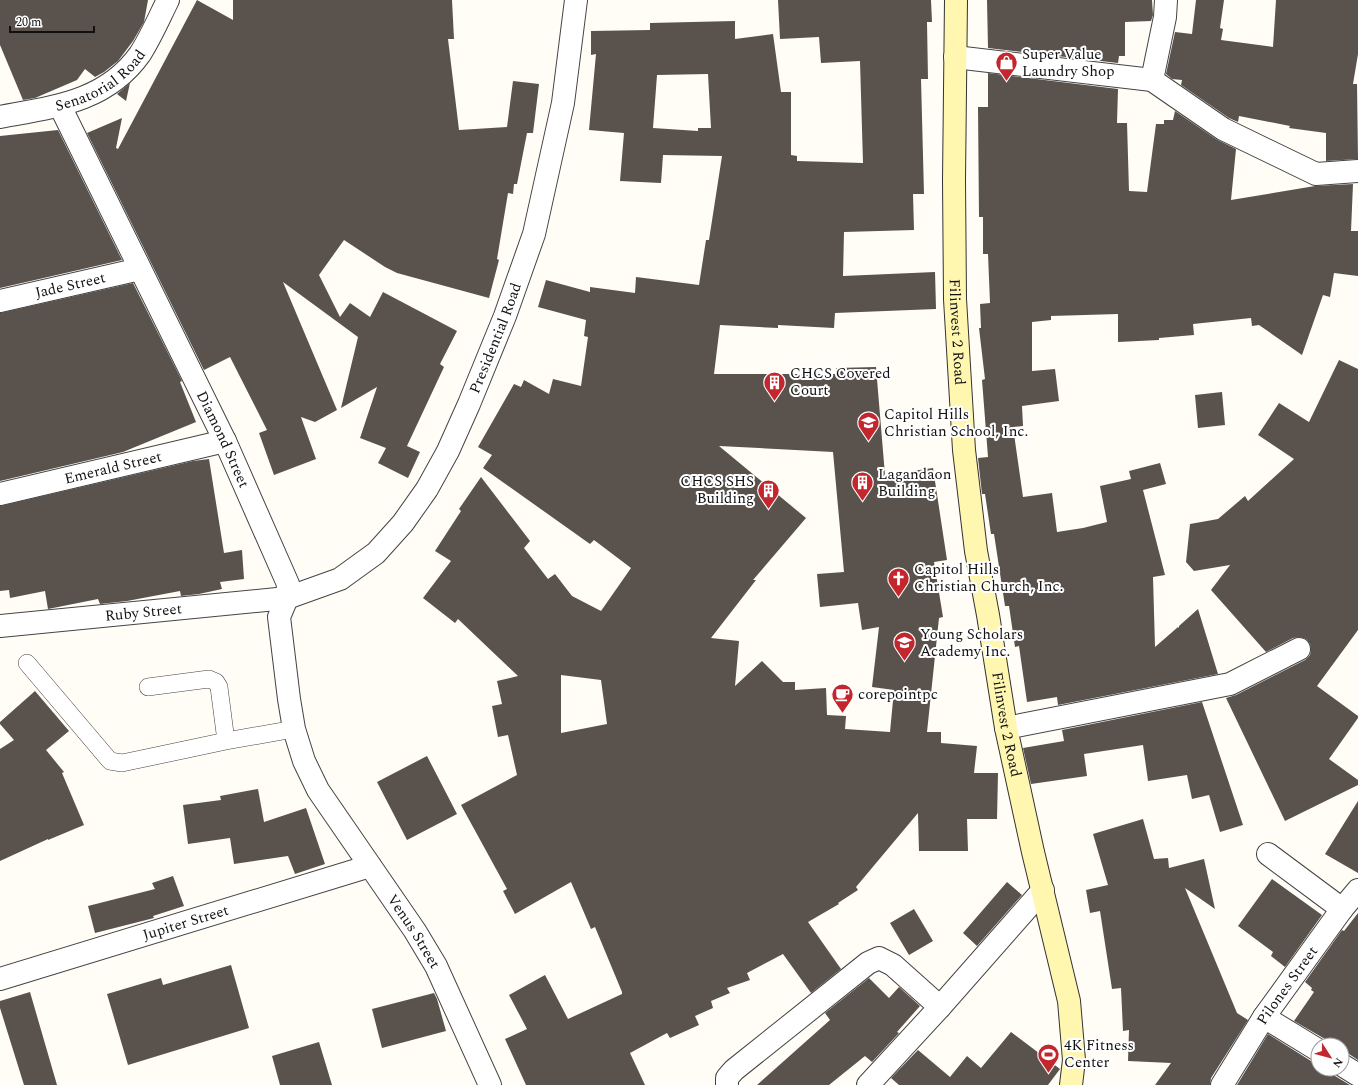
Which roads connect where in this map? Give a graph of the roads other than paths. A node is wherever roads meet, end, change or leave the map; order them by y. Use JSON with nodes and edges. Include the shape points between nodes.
{"nodes":[{"id":1,"x":168,"y":0,"type":"edge"},
{"id":2,"x":576,"y":0,"type":"edge"},
{"id":3,"x":956,"y":0,"type":"edge"},
{"id":4,"x":1166,"y":0,"type":"edge"},
{"id":5,"x":955,"y":57,"type":"junction"},
{"id":6,"x":1152,"y":80,"type":"junction"},
{"id":7,"x":60,"y":106,"type":"junction"},
{"id":8,"x":0,"y":117,"type":"edge"},
{"id":9,"x":1358,"y":171,"type":"edge"},
{"id":10,"x":140,"y":269,"type":"junction"},
{"id":11,"x":0,"y":301,"type":"edge"},
{"id":12,"x":225,"y":441,"type":"junction"},
{"id":13,"x":0,"y":494,"type":"edge"},
{"id":14,"x":287,"y":598,"type":"junction"},
{"id":15,"x":0,"y":626,"type":"edge"},
{"id":16,"x":1299,"y":649,"type":"dead end"},
{"id":17,"x":27,"y":663,"type":"dead end"},
{"id":18,"x":148,"y":687,"type":"dead end"},
{"id":19,"x":1006,"y":728,"type":"junction"},
{"id":20,"x":294,"y":729,"type":"junction"},
{"id":21,"x":226,"y":741,"type":"junction"},
{"id":22,"x":318,"y":790,"type":"joint"},
{"id":23,"x":1268,"y":854,"type":"dead end"},
{"id":24,"x":370,"y":866,"type":"junction"},
{"id":25,"x":1043,"y":890,"type":"junction"},
{"id":26,"x":1358,"y":890,"type":"edge"},
{"id":27,"x":1342,"y":909,"type":"junction"},
{"id":28,"x":0,"y":979,"type":"edge"},
{"id":29,"x":940,"y":1007,"type":"junction"},
{"id":30,"x":1264,"y":1017,"type":"junction"},
{"id":31,"x":1310,"y":1045,"type":"edge"},
{"id":32,"x":490,"y":1085,"type":"edge"},
{"id":33,"x":727,"y":1085,"type":"edge"},
{"id":34,"x":868,"y":1085,"type":"edge"},
{"id":35,"x":1071,"y":1085,"type":"edge"},
{"id":36,"x":1222,"y":1085,"type":"edge"}],
"edges":[{"from":1,"to":7,"type":"street","name":"Senatorial Road","via":[[152,34],[125,71],[107,86]]},
{"from":2,"to":14,"type":"street","name":"Presidential Road","via":[[563,103],[534,234],[505,316],[448,451],[427,489],[403,523],[376,553],[340,579]]},
{"from":3,"to":5,"type":"street","name":"Filinvest 2 Road"},
{"from":4,"to":6,"type":"street","via":[[1165,18]]},
{"from":5,"to":6,"type":"street"},
{"from":5,"to":19,"type":"street","name":"Filinvest 2 Road","via":[[955,299],[964,450],[976,551]]},
{"from":6,"to":9,"type":"street","via":[[1223,129],[1316,174]]},
{"from":7,"to":8,"type":"street","name":"Senatorial Road"},
{"from":7,"to":10,"type":"street","name":"Diamond Street"},
{"from":10,"to":11,"type":"street","name":"Jade Street"},
{"from":10,"to":12,"type":"street","name":"Diamond Street"},
{"from":12,"to":13,"type":"street","name":"Emerald Street"},
{"from":12,"to":14,"type":"street","name":"Diamond Street","via":[[288,584]]},
{"from":14,"to":15,"type":"street","name":"Ruby Street"},
{"from":14,"to":20,"type":"street","name":"Diamond Street","via":[[279,618]]},
{"from":16,"to":19,"type":"street","via":[[1230,684]]},
{"from":17,"to":21,"type":"lane","via":[[110,761],[115,763]]},
{"from":18,"to":21,"type":"lane","via":[[209,679],[216,682],[219,687]]},
{"from":19,"to":25,"type":"street","name":"Filinvest 2 Road"},
{"from":20,"to":21,"type":"lane"},
{"from":20,"to":22,"type":"street","name":"Diamond Street","via":[[304,760]]},
{"from":22,"to":24,"type":"street","name":"Venus Street"},
{"from":23,"to":27,"type":"street"},
{"from":24,"to":28,"type":"street","name":"Jupiter Street"},
{"from":24,"to":32,"type":"street","name":"Venus Street","via":[[436,966]]},
{"from":25,"to":29,"type":"street"},
{"from":25,"to":35,"type":"street","name":"Filinvest 2 Road","via":[[1069,1001],[1074,1060]]},
{"from":26,"to":27,"type":"street","name":"Pilones Street"},
{"from":27,"to":30,"type":"street","name":"Pilones Street"},
{"from":29,"to":33,"type":"street","via":[[893,965],[879,958],[868,963],[734,1070],[727,1078]]},
{"from":29,"to":34,"type":"street"},
{"from":30,"to":31,"type":"street"},
{"from":30,"to":36,"type":"street","name":"Pilones Street"}]}
